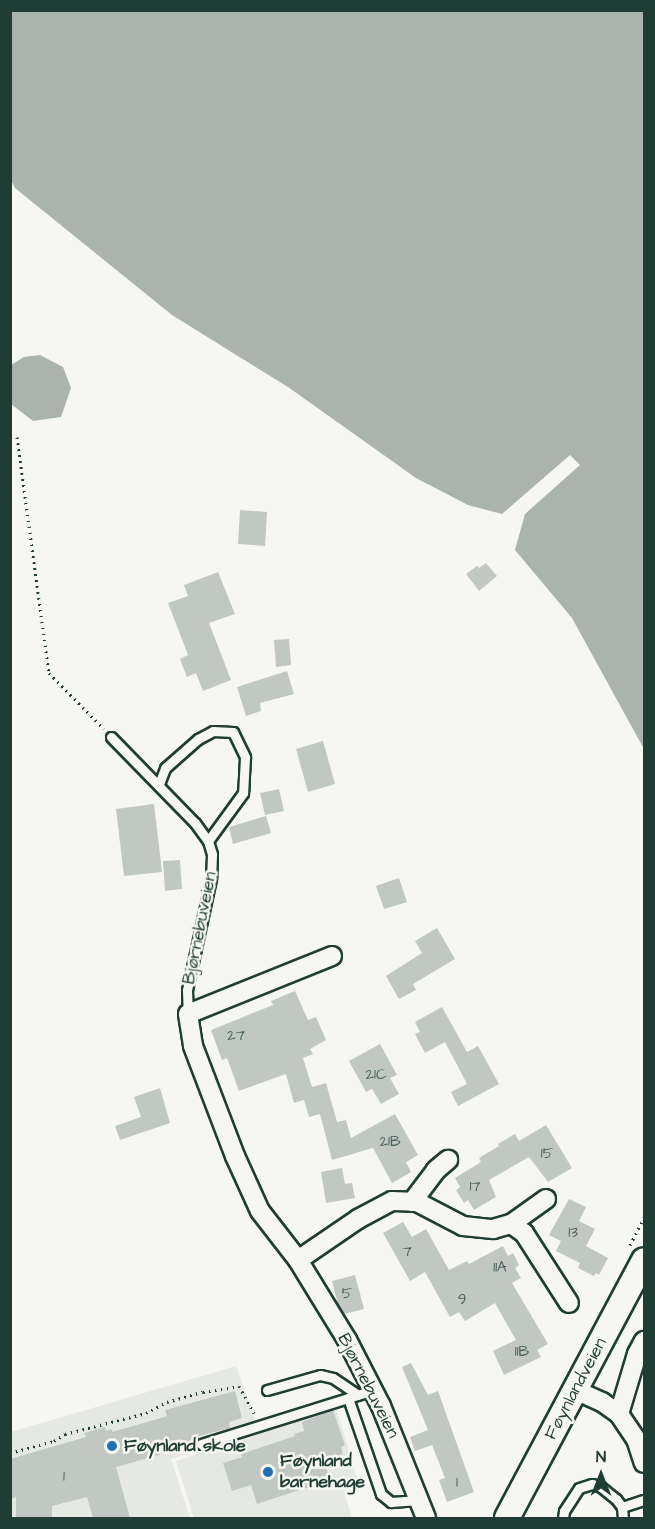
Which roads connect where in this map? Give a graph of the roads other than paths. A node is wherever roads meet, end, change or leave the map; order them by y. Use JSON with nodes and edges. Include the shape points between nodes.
{"nodes":[{"id":1,"x":111,"y":737,"type":"road end"},
{"id":2,"x":159,"y":784,"type":"junction"},
{"id":3,"x":208,"y":841,"type":"junction"},
{"id":4,"x":332,"y":956,"type":"dead end"},
{"id":5,"x":188,"y":1014,"type":"junction"},
{"id":6,"x":448,"y":1160,"type":"dead end"},
{"id":7,"x":546,"y":1199,"type":"dead end"},
{"id":8,"x":412,"y":1202,"type":"junction"},
{"id":9,"x":510,"y":1224,"type":"junction"},
{"id":10,"x":298,"y":1260,"type":"junction"},
{"id":11,"x":645,"y":1260,"type":"edge"},
{"id":12,"x":569,"y":1303,"type":"dead end"},
{"id":13,"x":645,"y":1341,"type":"edge"},
{"id":14,"x":267,"y":1390,"type":"dead end"},
{"id":15,"x":575,"y":1390,"type":"junction"},
{"id":16,"x":365,"y":1393,"type":"junction"},
{"id":17,"x":348,"y":1398,"type":"junction"},
{"id":18,"x":619,"y":1414,"type":"junction"},
{"id":19,"x":201,"y":1444,"type":"dead end"},
{"id":20,"x":645,"y":1463,"type":"edge"},
{"id":21,"x":419,"y":1500,"type":"junction"},
{"id":22,"x":645,"y":1500,"type":"edge"},
{"id":23,"x":622,"y":1507,"type":"junction"},
{"id":24,"x":426,"y":1518,"type":"edge"},
{"id":25,"x":507,"y":1518,"type":"edge"},
{"id":26,"x":563,"y":1518,"type":"edge"},
{"id":27,"x":622,"y":1518,"type":"edge"}],
"edges":[{"from":1,"to":2,"type":"lane"},
{"from":2,"to":3,"type":"lane"},
{"from":2,"to":3,"type":"lane","via":[[165,768],[192,743],[213,731],[233,732],[245,757],[243,793]]},
{"from":3,"to":5,"type":"lane","name":"Bjørnebuveien","via":[[212,879],[192,958]]},
{"from":4,"to":5,"type":"street","name":"Bjørnebuveien"},
{"from":5,"to":10,"type":"street","name":"Bjørnebuveien","via":[[193,1046],[235,1156],[260,1211]]},
{"from":6,"to":8,"type":"street"},
{"from":7,"to":9,"type":"street"},
{"from":8,"to":9,"type":"street","via":[[463,1226],[493,1229]]},
{"from":8,"to":10,"type":"street","via":[[392,1201],[373,1210]]},
{"from":9,"to":12,"type":"street","via":[[524,1233]]},
{"from":10,"to":16,"type":"street","name":"Bjørnebuveien","via":[[346,1340]]},
{"from":11,"to":15,"type":"main road","name":"Føynlandveien"},
{"from":13,"to":18,"type":"street","via":[[637,1354]]},
{"from":14,"to":16,"type":"lane","via":[[320,1375]]},
{"from":15,"to":18,"type":"street"},
{"from":15,"to":25,"type":"main road","name":"Føynlandveien"},
{"from":16,"to":17,"type":"lane"},
{"from":16,"to":21,"type":"street","name":"Bjørnebuveien"},
{"from":17,"to":19,"type":"lane"},
{"from":17,"to":21,"type":"lane","via":[[381,1494],[391,1502]]},
{"from":18,"to":20,"type":"street","via":[[636,1439]]},
{"from":21,"to":24,"type":"street","name":"Bjørnebuveien"},
{"from":22,"to":23,"type":"lane"},
{"from":23,"to":26,"type":"lane","via":[[602,1487],[584,1485],[564,1510]]},
{"from":23,"to":27,"type":"lane"}]}
